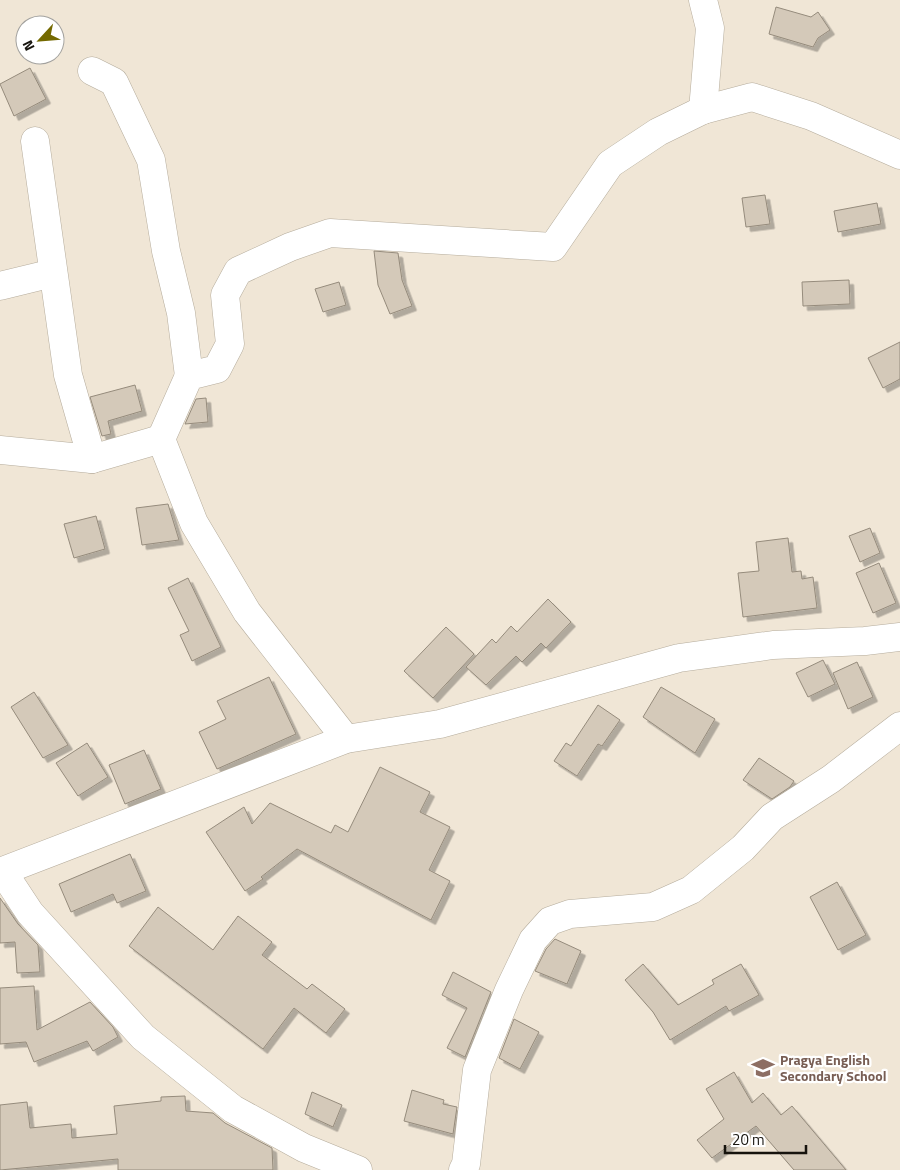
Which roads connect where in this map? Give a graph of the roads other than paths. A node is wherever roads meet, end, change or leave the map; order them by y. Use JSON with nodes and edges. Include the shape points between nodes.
{"nodes":[{"id":1,"x":703,"y":0,"type":"edge"},
{"id":2,"x":92,"y":71,"type":"dead end"},
{"id":3,"x":703,"y":110,"type":"junction"},
{"id":4,"x":35,"y":141,"type":"dead end"},
{"id":5,"x":900,"y":155,"type":"edge"},
{"id":6,"x":53,"y":273,"type":"junction"},
{"id":7,"x":0,"y":286,"type":"edge"},
{"id":8,"x":189,"y":376,"type":"junction"},
{"id":9,"x":160,"y":439,"type":"junction"},
{"id":10,"x":0,"y":450,"type":"edge"},
{"id":11,"x":92,"y":459,"type":"junction"},
{"id":12,"x":900,"y":637,"type":"edge"},
{"id":13,"x":900,"y":726,"type":"edge"},
{"id":14,"x":346,"y":739,"type":"junction"},
{"id":15,"x":1,"y":872,"type":"edge"},
{"id":16,"x":358,"y":1170,"type":"edge"},
{"id":17,"x":463,"y":1170,"type":"edge"}],
"edges":[{"from":1,"to":3,"type":"street","via":[[710,28]]},
{"from":2,"to":8,"type":"street","via":[[114,82],[151,160],[166,251],[181,313]]},
{"from":3,"to":5,"type":"street","via":[[752,96],[811,116]]},
{"from":3,"to":8,"type":"street","via":[[658,132],[610,164],[553,247],[330,232],[238,271],[226,295],[230,344],[217,369]]},
{"from":4,"to":6,"type":"street"},
{"from":6,"to":7,"type":"street"},
{"from":6,"to":11,"type":"street","via":[[68,375]]},
{"from":8,"to":9,"type":"street"},
{"from":9,"to":11,"type":"street"},
{"from":9,"to":14,"type":"street","via":[[194,523],[247,612]]},
{"from":10,"to":11,"type":"street"},
{"from":12,"to":14,"type":"street","via":[[773,645],[679,658],[440,724]]},
{"from":13,"to":17,"type":"street","via":[[831,779],[772,817],[743,848],[691,890],[653,907],[570,914],[550,921],[533,940],[477,1070]]},
{"from":14,"to":15,"type":"street"},
{"from":15,"to":16,"type":"street","via":[[30,913],[143,1038],[233,1109],[304,1148]]}]}
